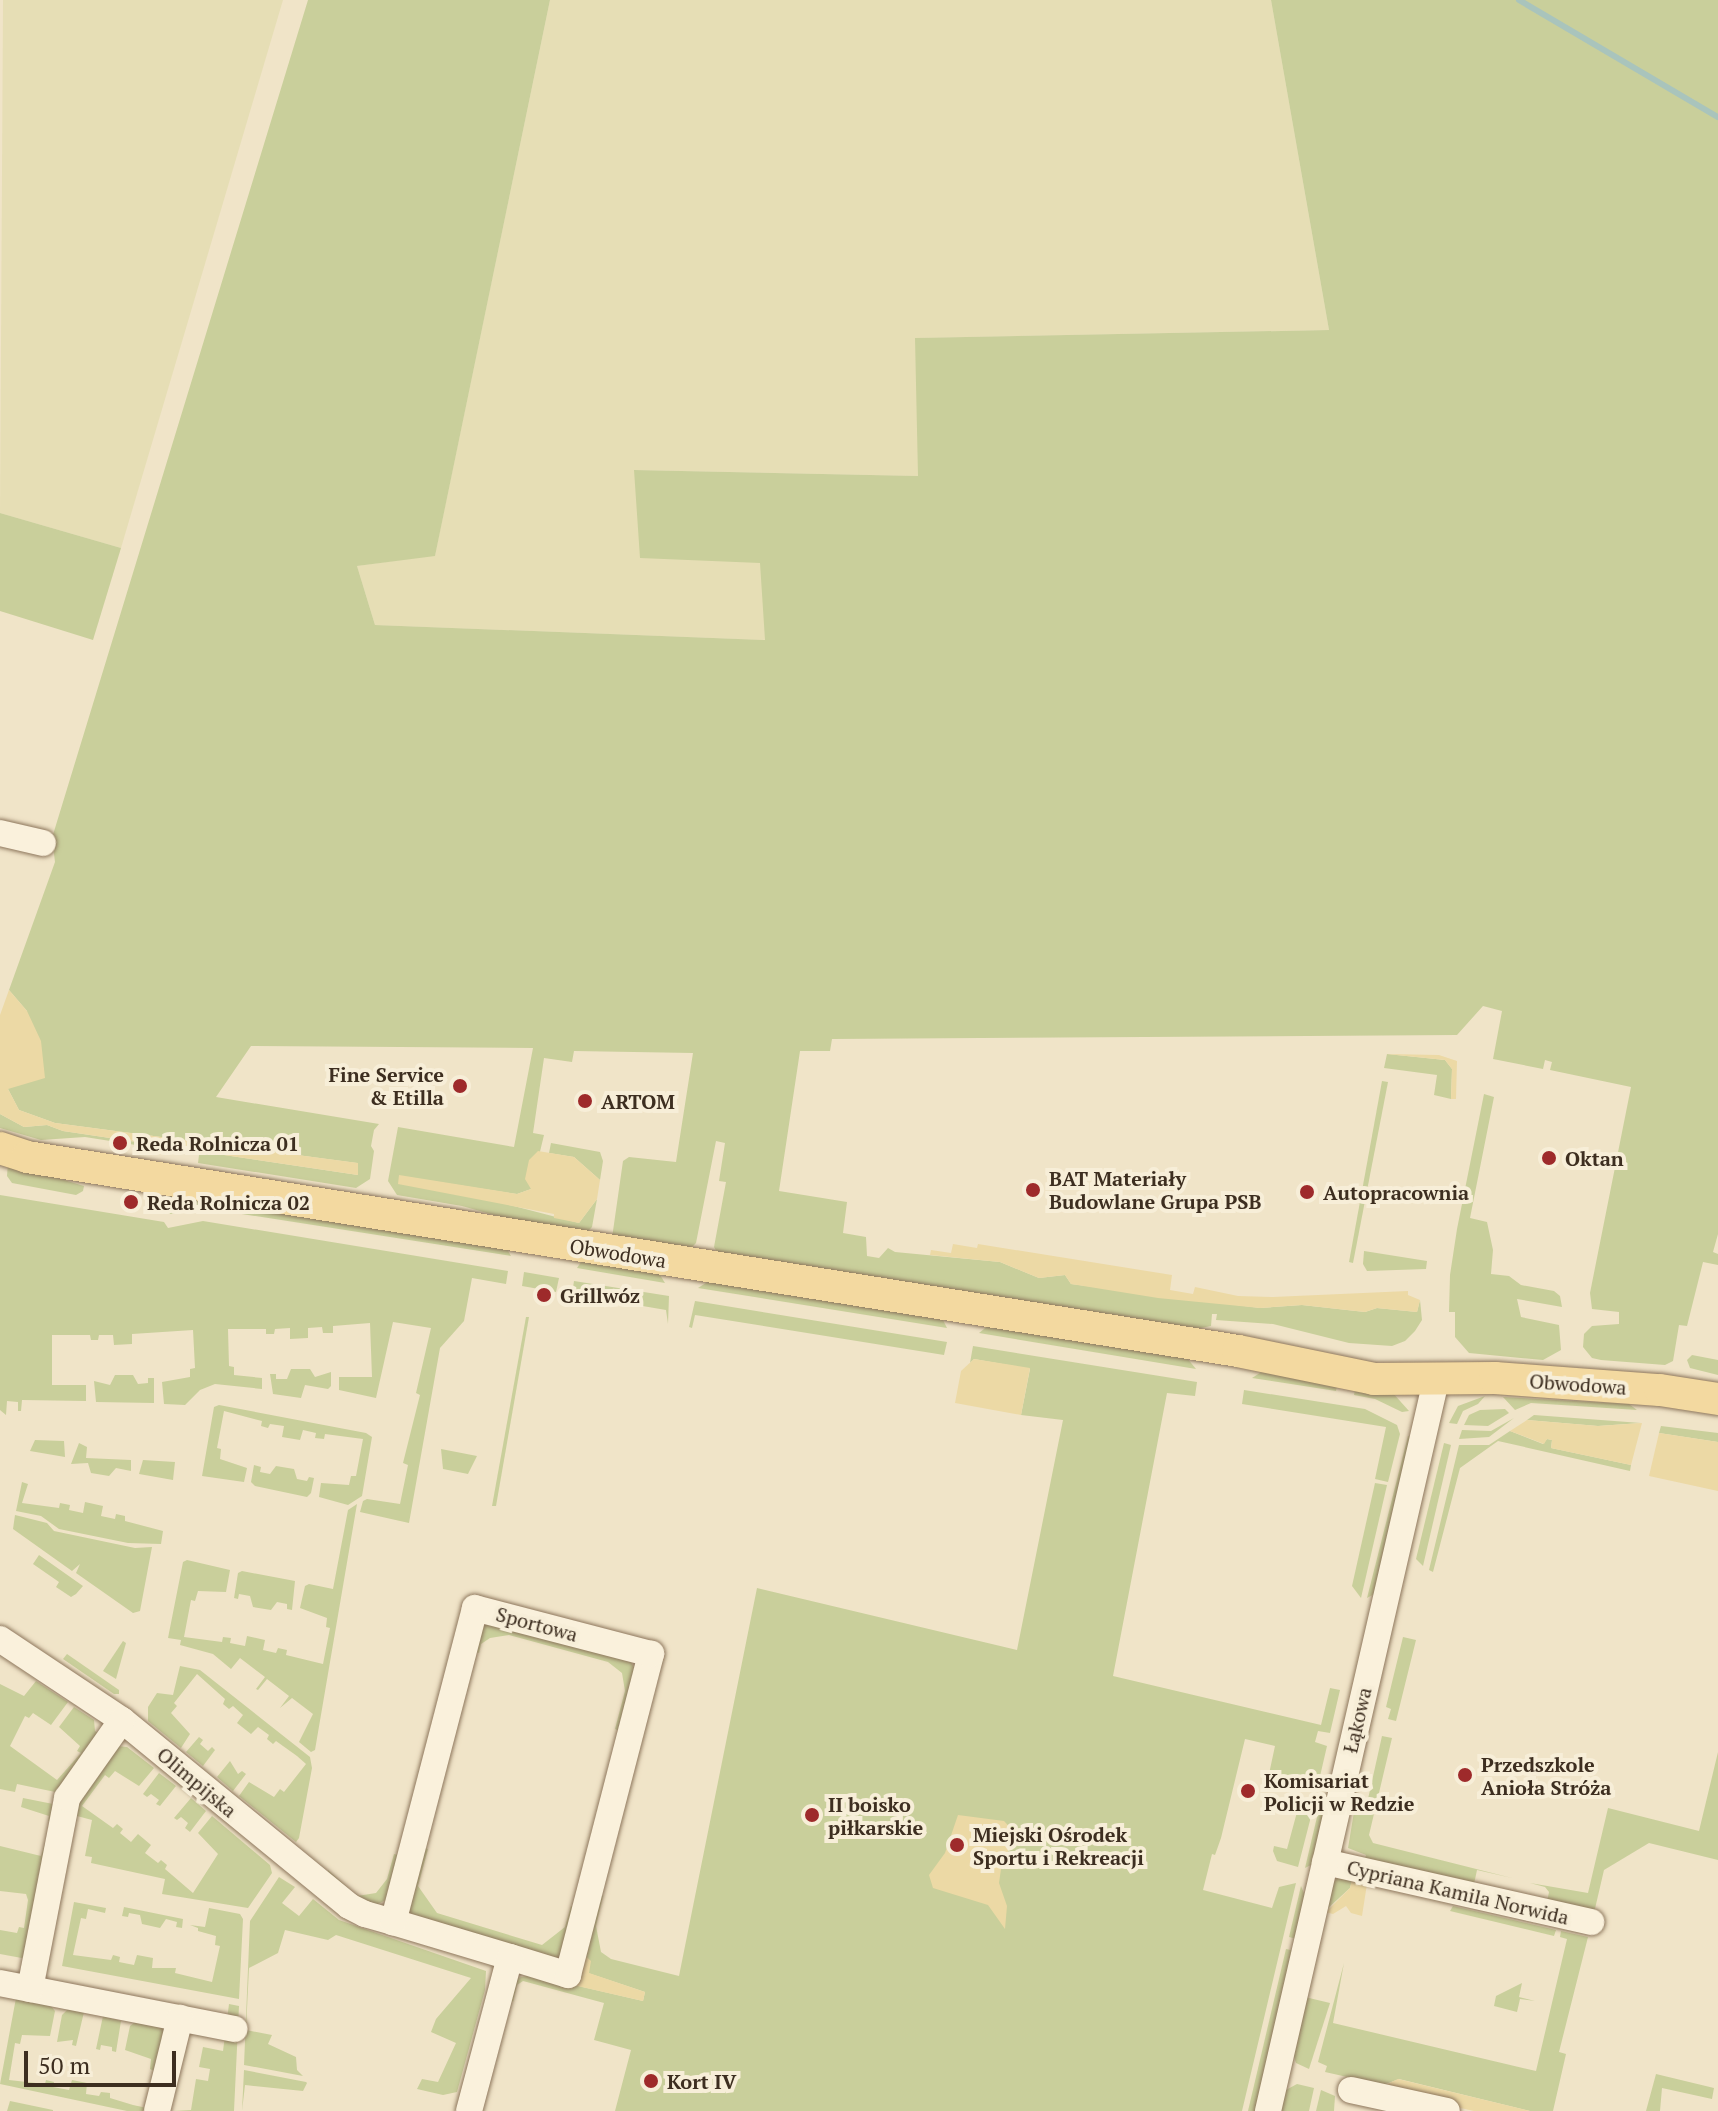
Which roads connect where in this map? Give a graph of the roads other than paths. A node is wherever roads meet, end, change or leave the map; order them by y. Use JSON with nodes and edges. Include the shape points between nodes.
{"nodes":[{"id":1,"x":0,"y":833,"type":"edge"},
{"id":2,"x":43,"y":843,"type":"dead end"},
{"id":3,"x":0,"y":1148,"type":"edge"},
{"id":4,"x":1437,"y":1376,"type":"junction"},
{"id":5,"x":1718,"y":1399,"type":"edge"},
{"id":6,"x":0,"y":1639,"type":"edge"},
{"id":7,"x":122,"y":1720,"type":"junction"},
{"id":8,"x":1325,"y":1862,"type":"junction"},
{"id":9,"x":393,"y":1922,"type":"junction"},
{"id":10,"x":1591,"y":1922,"type":"dead end"},
{"id":11,"x":510,"y":1957,"type":"junction"},
{"id":12,"x":0,"y":1983,"type":"edge"},
{"id":13,"x":30,"y":1989,"type":"junction"},
{"id":14,"x":180,"y":2018,"type":"junction"},
{"id":15,"x":235,"y":2029,"type":"dead end"},
{"id":16,"x":1351,"y":2090,"type":"dead end"},
{"id":17,"x":157,"y":2111,"type":"edge"},
{"id":18,"x":469,"y":2111,"type":"edge"},
{"id":19,"x":1268,"y":2111,"type":"edge"},
{"id":20,"x":1447,"y":2111,"type":"edge"}],
"edges":[{"from":1,"to":2,"type":"street"},
{"from":3,"to":4,"type":"main road","name":"Obwodowa","via":[[27,1157],[1238,1351],[1374,1379]]},
{"from":4,"to":5,"type":"main road","name":"Obwodowa","via":[[1646,1389]]},
{"from":4,"to":8,"type":"street","name":"Łąkowa"},
{"from":6,"to":7,"type":"street","name":"Olimpijska"},
{"from":7,"to":9,"type":"street","name":"Olimpijska","via":[[336,1897]]},
{"from":7,"to":13,"type":"street","via":[[67,1798]]},
{"from":8,"to":10,"type":"street","name":"Cypriana Kamila Norwida"},
{"from":8,"to":19,"type":"street","name":"Łąkowa"},
{"from":9,"to":11,"type":"street","name":"Sportowa"},
{"from":9,"to":11,"type":"street","name":"Sportowa","via":[[475,1608],[651,1654],[568,1975]]},
{"from":11,"to":18,"type":"street"},
{"from":12,"to":13,"type":"street"},
{"from":13,"to":14,"type":"street"},
{"from":14,"to":15,"type":"street"},
{"from":14,"to":17,"type":"street"},
{"from":16,"to":20,"type":"street"}]}
